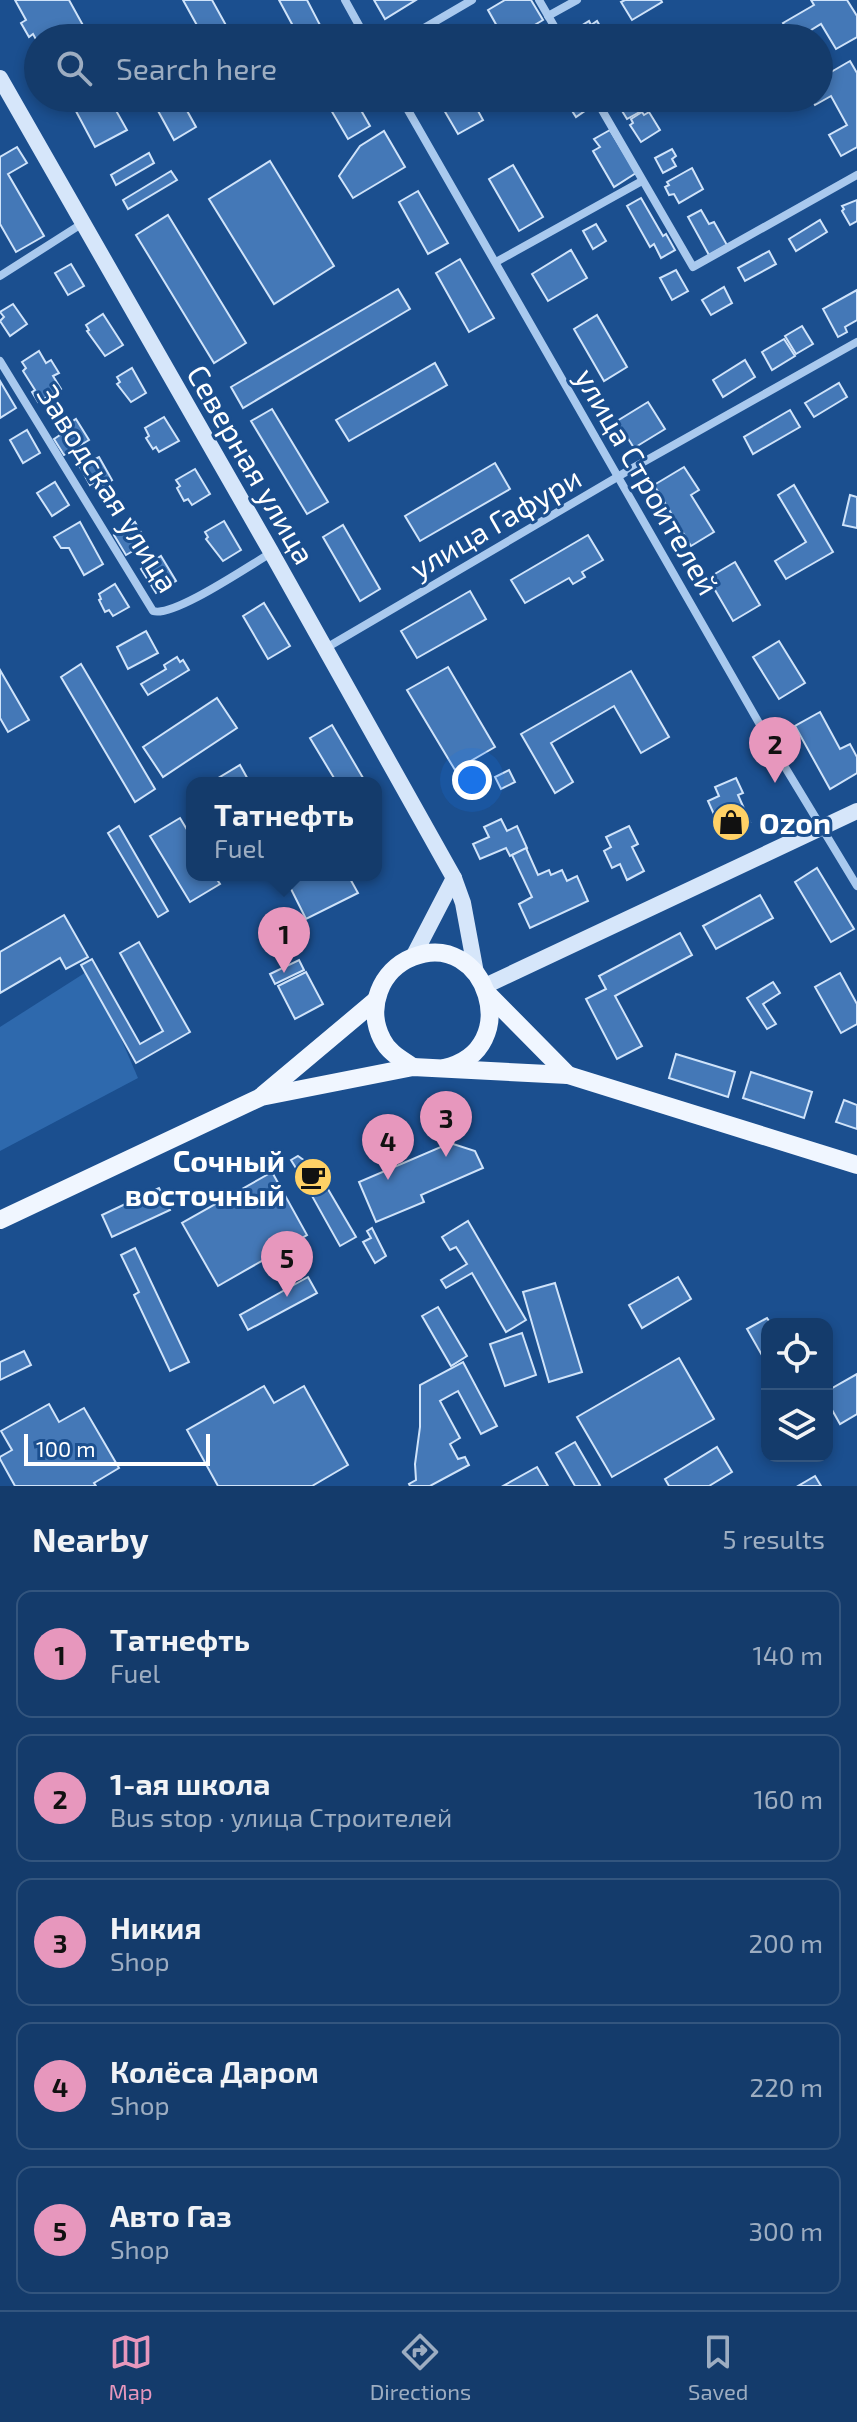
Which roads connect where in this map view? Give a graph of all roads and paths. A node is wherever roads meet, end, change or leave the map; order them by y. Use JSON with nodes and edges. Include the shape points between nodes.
{"nodes":[{"id":1,"x":345,"y":0,"type":"edge"},
{"id":2,"x":472,"y":0,"type":"edge"},
{"id":3,"x":539,"y":0,"type":"edge"},
{"id":4,"x":577,"y":0,"type":"edge"},
{"id":5,"x":548,"y":16,"type":"junction"},
{"id":6,"x":358,"y":24,"type":"edge"},
{"id":7,"x":431,"y":24,"type":"edge"},
{"id":8,"x":553,"y":24,"type":"edge"},
{"id":9,"x":0,"y":78,"type":"edge"},
{"id":10,"x":409,"y":112,"type":"edge"},
{"id":11,"x":603,"y":112,"type":"edge"},
{"id":12,"x":857,"y":175,"type":"edge"},
{"id":13,"x":642,"y":181,"type":"junction"},
{"id":14,"x":83,"y":223,"type":"junction"},
{"id":15,"x":496,"y":262,"type":"junction"},
{"id":16,"x":0,"y":276,"type":"edge"},
{"id":17,"x":857,"y":342,"type":"edge"},
{"id":18,"x":0,"y":361,"type":"edge"},
{"id":19,"x":619,"y":477,"type":"junction"},
{"id":20,"x":272,"y":552,"type":"junction"},
{"id":21,"x":325,"y":649,"type":"junction"},
{"id":22,"x":857,"y":811,"type":"edge"},
{"id":23,"x":822,"y":827,"type":"junction"},
{"id":24,"x":454,"y":878,"type":"junction"},
{"id":25,"x":857,"y":886,"type":"edge"},
{"id":26,"x":413,"y":957,"type":"junction"},
{"id":27,"x":483,"y":985,"type":"junction"},
{"id":28,"x":375,"y":1001,"type":"junction"},
{"id":29,"x":413,"y":1067,"type":"junction"},
{"id":30,"x":437,"y":1070,"type":"junction"},
{"id":31,"x":568,"y":1075,"type":"junction"},
{"id":32,"x":261,"y":1097,"type":"junction"},
{"id":33,"x":857,"y":1165,"type":"edge"},
{"id":34,"x":0,"y":1220,"type":"edge"}],
"edges":[{"from":1,"to":6,"type":"street"},
{"from":2,"to":7,"type":"street"},
{"from":3,"to":5,"type":"street"},
{"from":4,"to":5,"type":"street"},
{"from":5,"to":8,"type":"street"},
{"from":9,"to":14,"type":"street","name":"Северная улица"},
{"from":10,"to":15,"type":"street","name":"улица Строителей"},
{"from":11,"to":13,"type":"street"},
{"from":12,"to":13,"type":"street","via":[[693,267]]},
{"from":13,"to":15,"type":"street"},
{"from":14,"to":16,"type":"street"},
{"from":14,"to":20,"type":"street","name":"Северная улица"},
{"from":15,"to":19,"type":"street","name":"улица Строителей"},
{"from":17,"to":19,"type":"street","name":"улица Гафури"},
{"from":18,"to":20,"type":"street","name":"Заводская улица","via":[[153,611],[169,612]]},
{"from":19,"to":21,"type":"street","name":"улица Гафури"},
{"from":19,"to":23,"type":"street","name":"улица Строителей"},
{"from":20,"to":21,"type":"street","name":"Северная улица"},
{"from":21,"to":24,"type":"street","name":"Северная улица"},
{"from":22,"to":23,"type":"street"},
{"from":23,"to":25,"type":"street","name":"улица Строителей"},
{"from":23,"to":27,"type":"street"},
{"from":24,"to":26,"type":"street"},
{"from":24,"to":27,"type":"street","name":"Северная улица"},
{"from":26,"to":27,"type":"main road","via":[[447,955],[463,962]]},
{"from":26,"to":28,"type":"main road","via":[[389,974]]},
{"from":27,"to":30,"type":"main road","via":[[490,1021],[481,1045],[462,1062]]},
{"from":27,"to":31,"type":"main road"},
{"from":28,"to":29,"type":"main road","via":[[382,1041]]},
{"from":28,"to":32,"type":"main road"},
{"from":29,"to":30,"type":"main road"},
{"from":29,"to":32,"type":"main road"},
{"from":30,"to":31,"type":"main road"},
{"from":31,"to":33,"type":"main road"},
{"from":32,"to":34,"type":"main road"}]}
